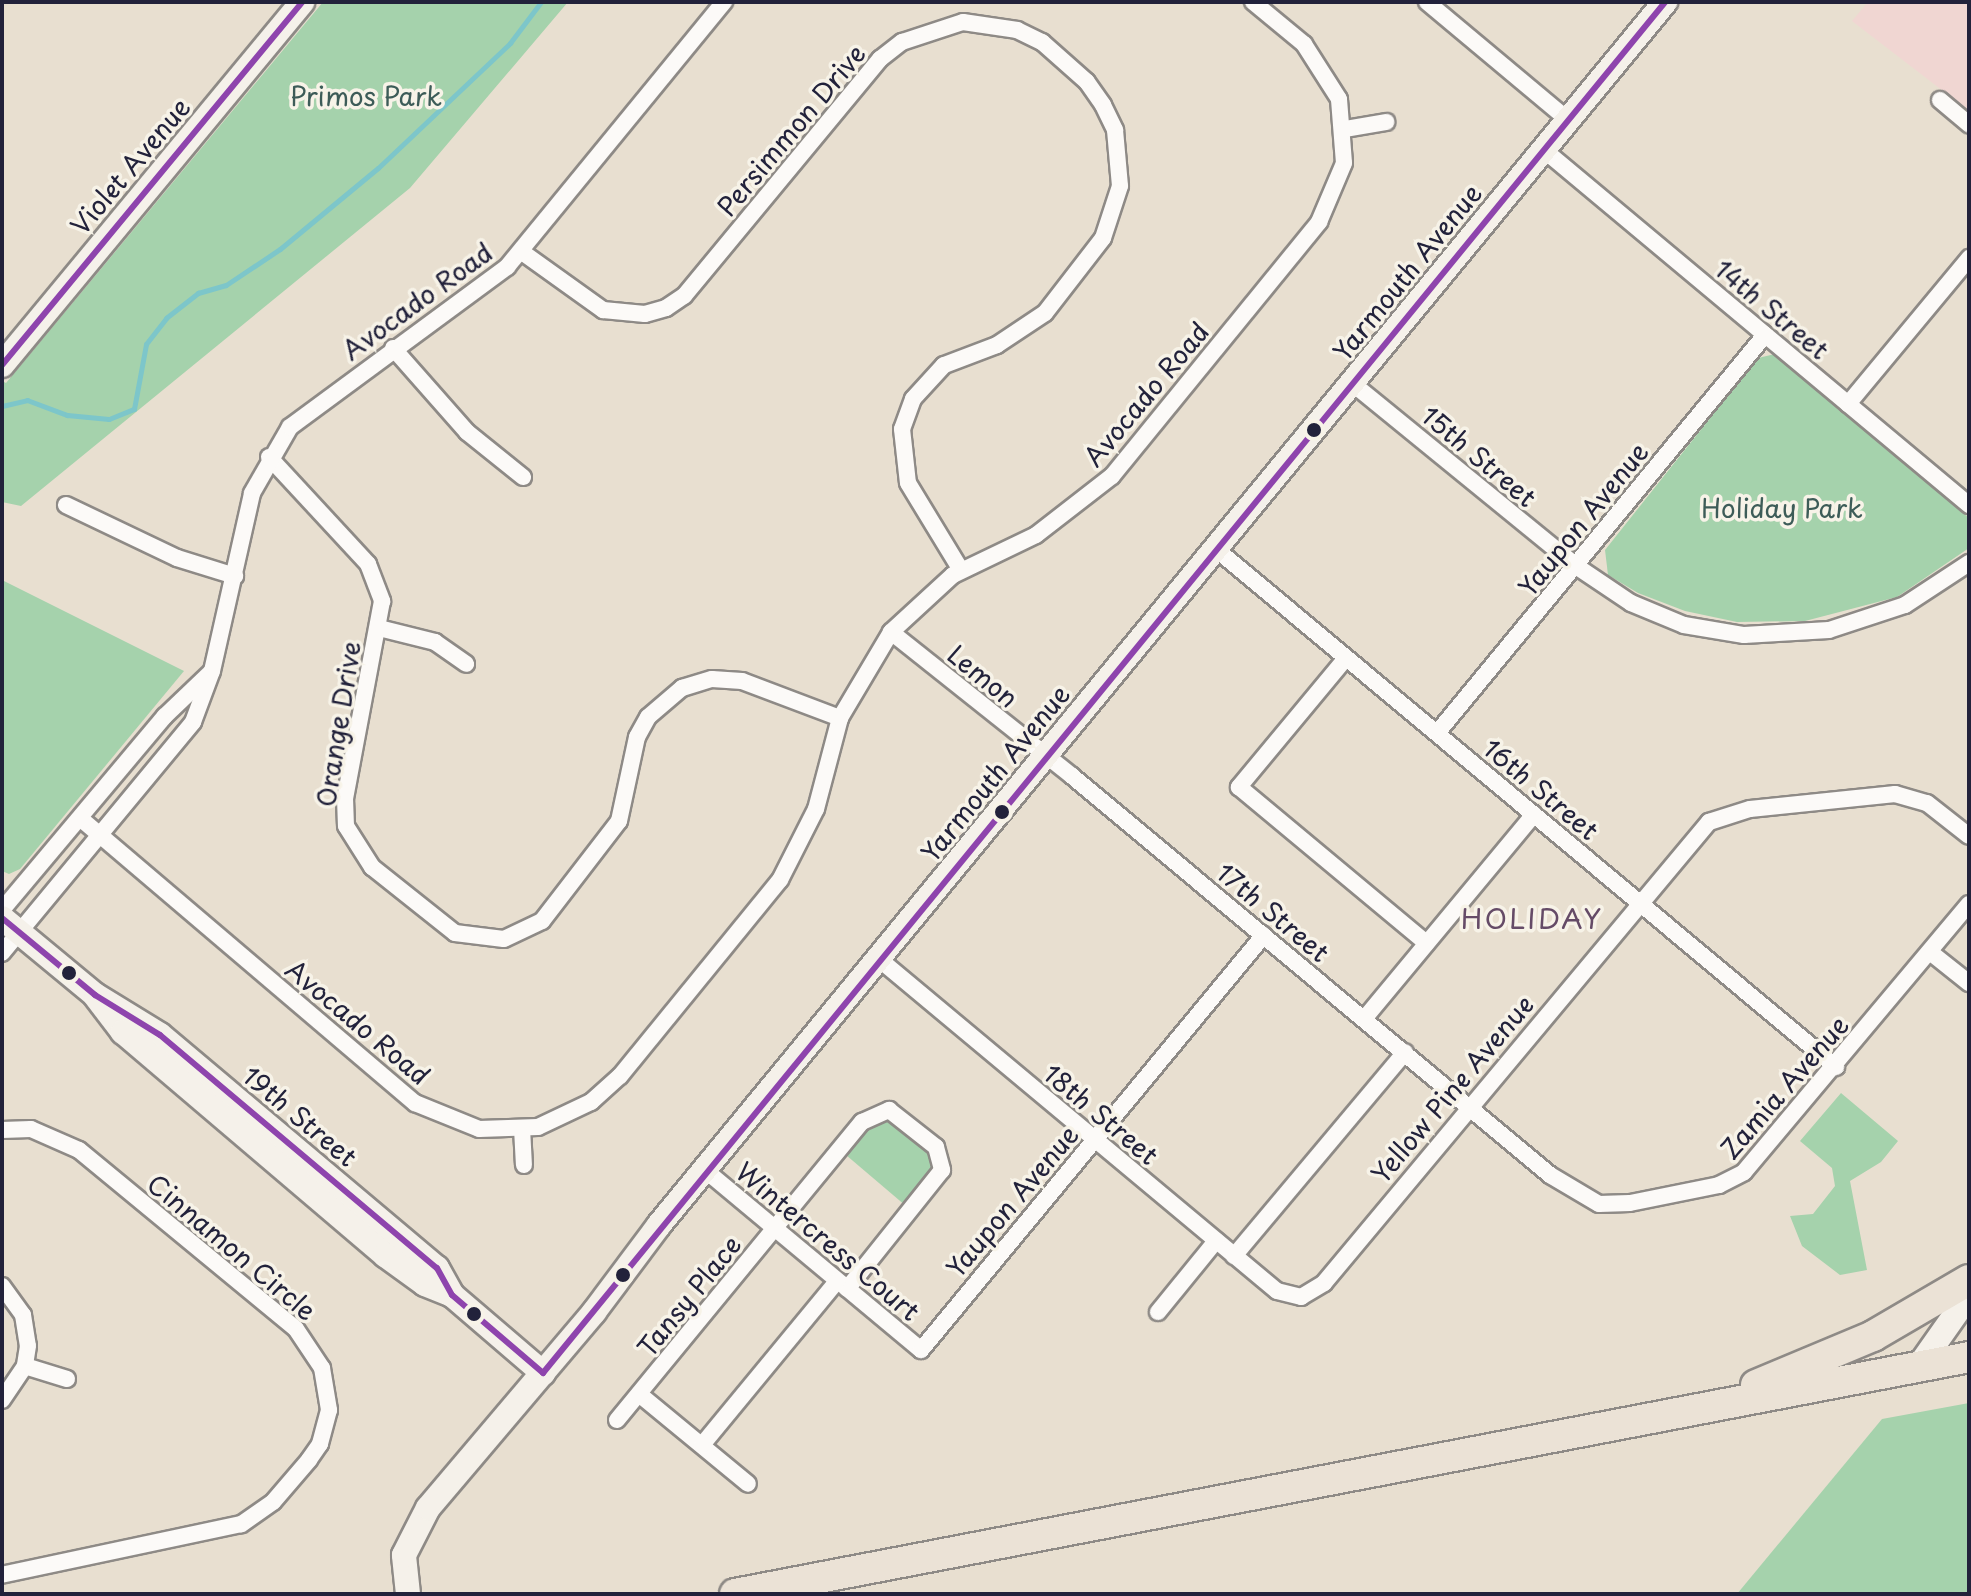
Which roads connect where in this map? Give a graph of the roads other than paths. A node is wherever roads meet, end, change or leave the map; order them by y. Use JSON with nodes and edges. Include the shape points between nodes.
{"nodes":[{"id":1,"x":302,"y":2,"type":"edge"},
{"id":2,"x":724,"y":2,"type":"edge"},
{"id":3,"x":1253,"y":2,"type":"edge"},
{"id":4,"x":1427,"y":2,"type":"edge"},
{"id":5,"x":1665,"y":2,"type":"edge"},
{"id":6,"x":1940,"y":100,"type":"dead end"},
{"id":7,"x":1568,"y":120,"type":"junction"},
{"id":8,"x":1386,"y":122,"type":"dead end"},
{"id":9,"x":1969,"y":124,"type":"edge"},
{"id":10,"x":1345,"y":129,"type":"junction"},
{"id":11,"x":1544,"y":150,"type":"junction"},
{"id":12,"x":522,"y":252,"type":"junction"},
{"id":13,"x":1969,"y":258,"type":"edge"},
{"id":14,"x":1765,"y":335,"type":"junction"},
{"id":15,"x":393,"y":348,"type":"junction"},
{"id":16,"x":2,"y":365,"type":"edge"},
{"id":17,"x":1352,"y":383,"type":"junction"},
{"id":18,"x":1848,"y":404,"type":"junction"},
{"id":19,"x":269,"y":457,"type":"junction"},
{"id":20,"x":523,"y":477,"type":"dead end"},
{"id":21,"x":66,"y":505,"type":"dead end"},
{"id":22,"x":1969,"y":505,"type":"edge"},
{"id":23,"x":1216,"y":549,"type":"junction"},
{"id":24,"x":1969,"y":563,"type":"edge"},
{"id":25,"x":1576,"y":566,"type":"junction"},
{"id":26,"x":961,"y":570,"type":"junction"},
{"id":27,"x":235,"y":576,"type":"junction"},
{"id":28,"x":379,"y":628,"type":"junction"},
{"id":29,"x":891,"y":632,"type":"junction"},
{"id":30,"x":1346,"y":658,"type":"junction"},
{"id":31,"x":466,"y":664,"type":"dead end"},
{"id":32,"x":212,"y":671,"type":"junction"},
{"id":33,"x":840,"y":718,"type":"junction"},
{"id":34,"x":1437,"y":733,"type":"junction"},
{"id":35,"x":1046,"y":756,"type":"junction"},
{"id":36,"x":1534,"y":814,"type":"junction"},
{"id":37,"x":80,"y":818,"type":"junction"},
{"id":38,"x":100,"y":836,"type":"junction"},
{"id":39,"x":1969,"y":836,"type":"edge"},
{"id":40,"x":1638,"y":901,"type":"junction"},
{"id":41,"x":1969,"y":904,"type":"edge"},
{"id":42,"x":2,"y":910,"type":"edge"},
{"id":43,"x":11,"y":925,"type":"edge"},
{"id":44,"x":1264,"y":935,"type":"junction"},
{"id":45,"x":1426,"y":943,"type":"junction"},
{"id":46,"x":1930,"y":952,"type":"junction"},
{"id":47,"x":2,"y":953,"type":"edge"},
{"id":48,"x":879,"y":959,"type":"junction"},
{"id":49,"x":1969,"y":983,"type":"edge"},
{"id":50,"x":1364,"y":1019,"type":"junction"},
{"id":51,"x":1405,"y":1052,"type":"junction"},
{"id":52,"x":1836,"y":1067,"type":"junction"},
{"id":53,"x":1469,"y":1106,"type":"junction"},
{"id":54,"x":9,"y":1123,"type":"edge"},
{"id":55,"x":522,"y":1128,"type":"junction"},
{"id":56,"x":1094,"y":1140,"type":"junction"},
{"id":57,"x":524,"y":1165,"type":"dead end"},
{"id":58,"x":705,"y":1170,"type":"junction"},
{"id":59,"x":775,"y":1229,"type":"junction"},
{"id":60,"x":1216,"y":1241,"type":"junction"},
{"id":61,"x":1234,"y":1256,"type":"junction"},
{"id":62,"x":1969,"y":1280,"type":"edge"},
{"id":63,"x":842,"y":1285,"type":"junction"},
{"id":64,"x":2,"y":1286,"type":"edge"},
{"id":65,"x":1969,"y":1295,"type":"edge"},
{"id":66,"x":1296,"y":1298,"type":"joint"},
{"id":67,"x":1158,"y":1312,"type":"dead end"},
{"id":68,"x":921,"y":1350,"type":"joint"},
{"id":69,"x":1969,"y":1357,"type":"edge"},
{"id":70,"x":25,"y":1366,"type":"junction"},
{"id":71,"x":1917,"y":1369,"type":"junction"},
{"id":72,"x":543,"y":1373,"type":"junction"},
{"id":73,"x":67,"y":1379,"type":"dead end"},
{"id":74,"x":347,"y":1392,"type":"dead end"},
{"id":75,"x":639,"y":1394,"type":"junction"},
{"id":76,"x":328,"y":1395,"type":"junction"},
{"id":77,"x":2,"y":1400,"type":"edge"},
{"id":78,"x":1701,"y":1407,"type":"junction"},
{"id":79,"x":617,"y":1420,"type":"dead end"},
{"id":80,"x":702,"y":1445,"type":"junction"},
{"id":81,"x":748,"y":1484,"type":"dead end"},
{"id":82,"x":2,"y":1575,"type":"edge"},
{"id":83,"x":408,"y":1594,"type":"edge"},
{"id":84,"x":735,"y":1594,"type":"edge"}],
"edges":[{"from":1,"to":16,"type":"street","name":"Violet Avenue"},
{"from":2,"to":12,"type":"street","name":"Avocado Road"},
{"from":3,"to":10,"type":"street","name":"Avocado Road","via":[[1304,44],[1327,73]]},
{"from":4,"to":7,"type":"street"},
{"from":5,"to":7,"type":"street","name":"Yarmouth Avenue"},
{"from":6,"to":9,"type":"street"},
{"from":7,"to":11,"type":"street","name":"Yarmouth Avenue"},
{"from":8,"to":10,"type":"street"},
{"from":10,"to":26,"type":"street","name":"Avocado Road","via":[[1344,163],[1319,222],[1112,476],[1036,535]]},
{"from":11,"to":14,"type":"street","name":"14th Street"},
{"from":11,"to":17,"type":"street","name":"Yarmouth Avenue"},
{"from":12,"to":15,"type":"street","name":"Avocado Road"},
{"from":12,"to":26,"type":"street","name":"Persimmon Drive","via":[[603,310],[645,314],[666,308],[684,296],[880,59],[902,42],[963,22],[1017,30],[1042,42],[1087,82],[1103,105],[1115,130],[1120,186],[1103,238],[1045,313],[997,345],[944,365],[913,399],[902,429],[908,483]]},
{"from":13,"to":18,"type":"street"},
{"from":14,"to":18,"type":"street","name":"14th Street"},
{"from":14,"to":25,"type":"street","name":"Yaupon Avenue"},
{"from":15,"to":19,"type":"street","name":"Avocado Road","via":[[298,419]]},
{"from":15,"to":20,"type":"street","via":[[467,432]]},
{"from":17,"to":23,"type":"street","name":"Yarmouth Avenue"},
{"from":17,"to":25,"type":"street","name":"15th Street"},
{"from":18,"to":22,"type":"street","name":"14th Street"},
{"from":19,"to":27,"type":"street","name":"Avocado Road","via":[[252,493]]},
{"from":19,"to":28,"type":"street","name":"Orange Drive","via":[[368,564],[382,601]]},
{"from":21,"to":27,"type":"street","via":[[177,558]]},
{"from":23,"to":30,"type":"street","name":"16th Street"},
{"from":23,"to":35,"type":"street","name":"Yarmouth Avenue"},
{"from":24,"to":25,"type":"street","name":"15th Street","via":[[1890,612],[1829,630],[1768,636],[1720,633],[1672,621],[1622,598]]},
{"from":25,"to":34,"type":"street","name":"Yaupon Avenue"},
{"from":26,"to":29,"type":"street","name":"Avocado Road"},
{"from":27,"to":32,"type":"street","name":"Avocado Road"},
{"from":28,"to":31,"type":"street","via":[[435,642]]},
{"from":28,"to":33,"type":"street","name":"Orange Drive","via":[[345,798],[346,826],[372,867],[455,933],[482,940],[514,936],[542,921],[606,844],[628,797],[637,737],[648,717],[682,688],[712,679],[742,681]]},
{"from":29,"to":33,"type":"street","name":"Avocado Road"},
{"from":29,"to":35,"type":"street","name":"Lemon"},
{"from":30,"to":34,"type":"street","name":"16th Street"},
{"from":30,"to":45,"type":"street","via":[[1239,787]]},
{"from":32,"to":37,"type":"street","via":[[165,716]]},
{"from":32,"to":38,"type":"street","name":"Avocado Road","via":[[193,722]]},
{"from":33,"to":55,"type":"street","name":"Avocado Road","via":[[836,766],[780,880],[620,1076],[566,1117]]},
{"from":34,"to":36,"type":"street","name":"16th Street"},
{"from":35,"to":44,"type":"street","name":"17th Street"},
{"from":35,"to":48,"type":"street","name":"Yarmouth Avenue"},
{"from":36,"to":40,"type":"street","name":"16th Street"},
{"from":36,"to":45,"type":"street"},
{"from":37,"to":38,"type":"street","name":"Avocado Road"},
{"from":37,"to":42,"type":"street"},
{"from":38,"to":43,"type":"street","name":"Avocado Road"},
{"from":38,"to":55,"type":"street","name":"Avocado Road","via":[[415,1103],[479,1129]]},
{"from":39,"to":40,"type":"street","name":"Yellow Pine Avenue","via":[[1927,803],[1904,795],[1734,812],[1695,833]]},
{"from":40,"to":52,"type":"street","name":"16th Street"},
{"from":40,"to":53,"type":"street","name":"Yellow Pine Avenue"},
{"from":41,"to":46,"type":"street","name":"Zamia Avenue"},
{"from":43,"to":47,"type":"street","name":"Avocado Road"},
{"from":43,"to":72,"type":"street","name":"19th Street","via":[[95,995],[160,1035],[425,1257],[443,1274],[452,1295]]},
{"from":44,"to":50,"type":"street","name":"17th Street"},
{"from":44,"to":56,"type":"street","name":"Yaupon Avenue"},
{"from":45,"to":50,"type":"street"},
{"from":46,"to":49,"type":"street"},
{"from":46,"to":52,"type":"street","name":"Zamia Avenue"},
{"from":48,"to":56,"type":"street","name":"18th Street"},
{"from":48,"to":58,"type":"street","name":"Yarmouth Avenue"},
{"from":50,"to":51,"type":"street","name":"17th Street"},
{"from":51,"to":53,"type":"street","name":"17th Street"},
{"from":51,"to":61,"type":"street"},
{"from":52,"to":53,"type":"street","name":"Zamia Avenue","via":[[1740,1176],[1719,1185],[1619,1204],[1593,1202],[1569,1189]]},
{"from":53,"to":66,"type":"street","name":"Yellow Pine Avenue","via":[[1324,1283]]},
{"from":54,"to":76,"type":"street","name":"Cinnamon Circle","via":[[49,1134],[79,1150],[296,1329],[316,1354]]},
{"from":55,"to":57,"type":"street"},
{"from":56,"to":60,"type":"street","name":"18th Street"},
{"from":56,"to":68,"type":"street","name":"Yaupon Avenue"},
{"from":58,"to":59,"type":"street","name":"Wintercress Court"},
{"from":58,"to":72,"type":"street","name":"Yarmouth Avenue"},
{"from":59,"to":63,"type":"street","name":"Wintercress Court"},
{"from":59,"to":63,"type":"street","name":"Tansy Place","via":[[871,1115],[889,1110],[906,1120],[936,1147],[942,1170]]},
{"from":59,"to":75,"type":"street","name":"Tansy Place"},
{"from":60,"to":61,"type":"street","name":"18th Street"},
{"from":60,"to":67,"type":"street"},
{"from":61,"to":66,"type":"street","name":"18th Street","via":[[1282,1295]]},
{"from":62,"to":78,"type":"highway","via":[[1873,1336]]},
{"from":63,"to":68,"type":"street","name":"Wintercress Court"},
{"from":63,"to":80,"type":"street"},
{"from":64,"to":70,"type":"street","via":[[16,1302],[27,1329]]},
{"from":65,"to":71,"type":"street"},
{"from":69,"to":71,"type":"highway"},
{"from":70,"to":73,"type":"street"},
{"from":70,"to":77,"type":"street"},
{"from":71,"to":78,"type":"highway"},
{"from":72,"to":83,"type":"street","name":"Yarmouth Avenue","via":[[420,1519],[404,1555]]},
{"from":74,"to":76,"type":"street"},
{"from":75,"to":79,"type":"street","name":"Tansy Place"},
{"from":75,"to":80,"type":"street","name":"Tansy Place"},
{"from":76,"to":82,"type":"street","name":"Cinnamon Circle","via":[[320,1444],[258,1515],[211,1534]]},
{"from":78,"to":84,"type":"highway"},
{"from":80,"to":81,"type":"street","name":"Tansy Place"}]}
